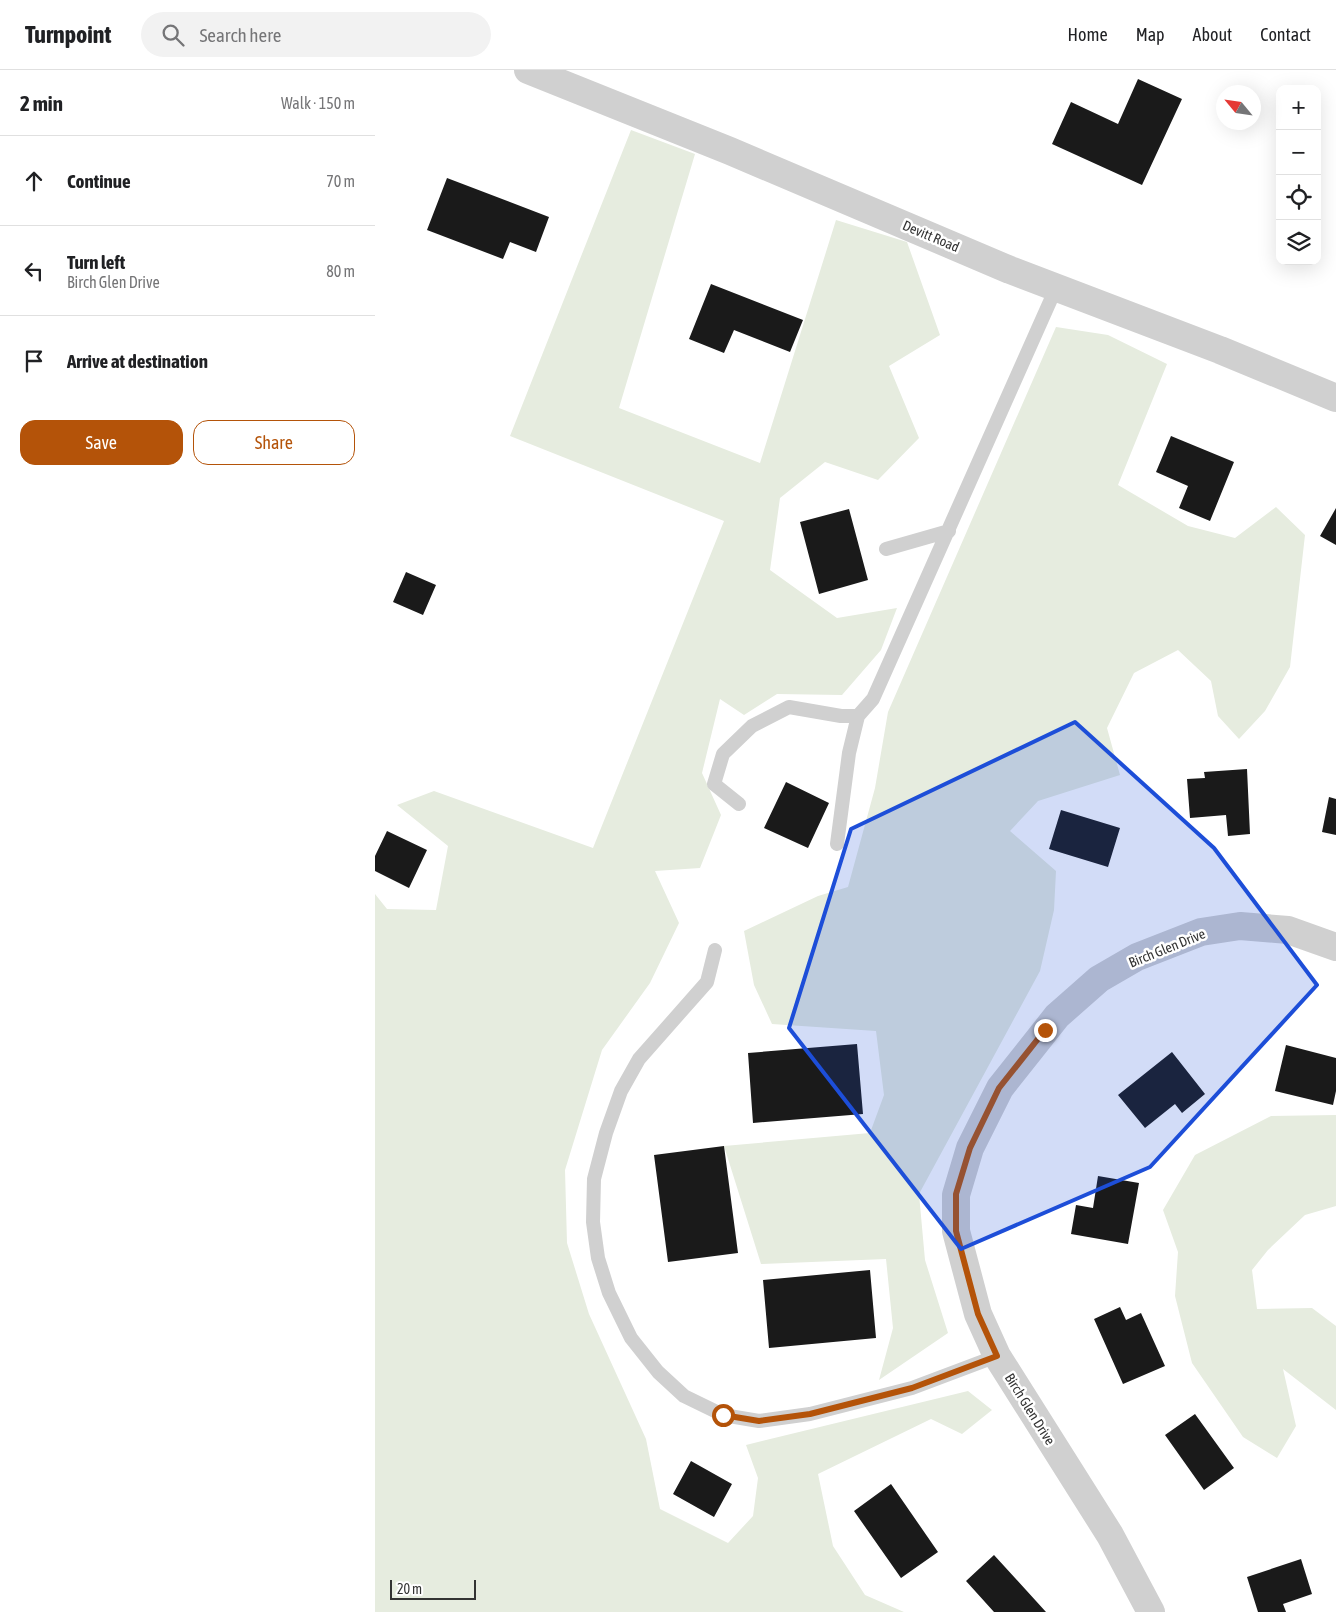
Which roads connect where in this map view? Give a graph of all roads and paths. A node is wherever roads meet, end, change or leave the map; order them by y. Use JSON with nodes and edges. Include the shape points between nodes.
{"nodes":[{"id":1,"x":528,"y":70,"type":"edge"},
{"id":2,"x":1056,"y":288,"type":"junction"},
{"id":3,"x":1336,"y":398,"type":"edge"},
{"id":4,"x":949,"y":531,"type":"junction"},
{"id":5,"x":887,"y":549,"type":"dead end"},
{"id":6,"x":859,"y":716,"type":"junction"},
{"id":7,"x":739,"y":804,"type":"dead end"},
{"id":8,"x":837,"y":844,"type":"dead end"},
{"id":9,"x":1336,"y":947,"type":"edge"},
{"id":10,"x":715,"y":950,"type":"dead end"},
{"id":11,"x":997,"y":1356,"type":"junction"},
{"id":12,"x":1151,"y":1612,"type":"edge"}],
"edges":[{"from":1,"to":2,"type":"street","name":"Devitt Road"},
{"from":2,"to":3,"type":"street","name":"Devitt Road"},
{"from":2,"to":4,"type":"lane"},
{"from":4,"to":5,"type":"lane"},
{"from":4,"to":6,"type":"lane","via":[[873,699]]},
{"from":6,"to":7,"type":"lane","via":[[789,707],[752,726],[723,754],[714,784]]},
{"from":6,"to":8,"type":"lane","via":[[849,753]]},
{"from":9,"to":11,"type":"street","name":"Birch Glen Drive","via":[[1288,930],[1240,926],[1201,932],[1137,957],[1099,979],[1057,1016],[999,1088],[970,1148],[956,1194],[956,1231],[978,1314]]},
{"from":10,"to":11,"type":"lane","via":[[707,982],[639,1059],[621,1091],[594,1180],[593,1222],[597,1258],[609,1293],[631,1338],[658,1372],[684,1396],[723,1415],[759,1421],[810,1414],[912,1388]]},
{"from":11,"to":12,"type":"street","name":"Birch Glen Drive","via":[[1110,1535]]}]}
